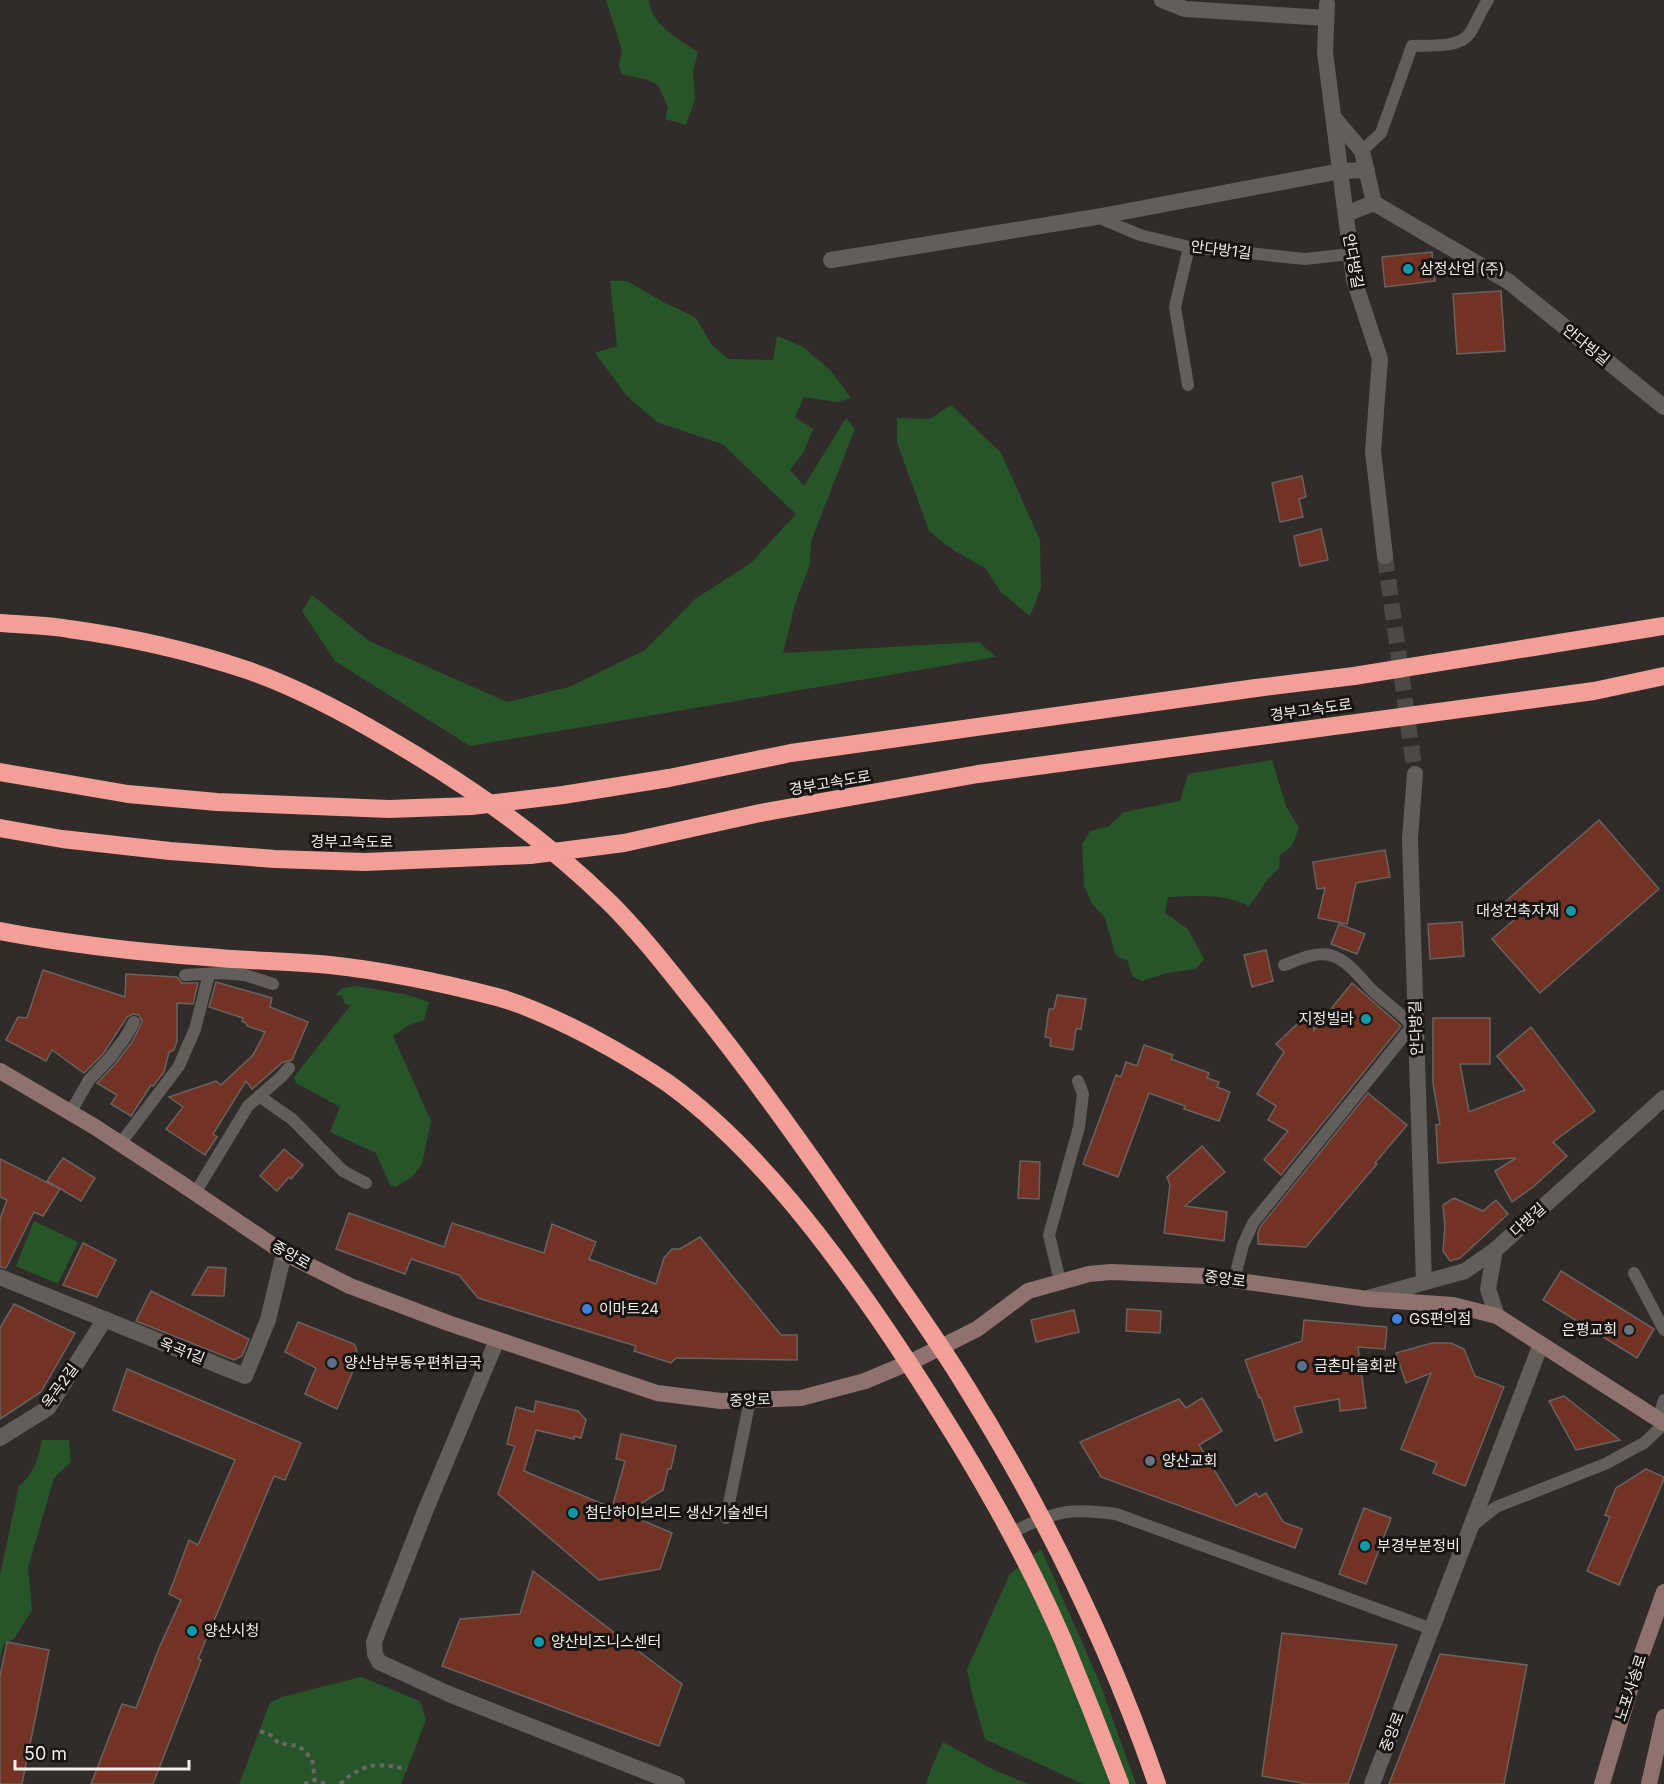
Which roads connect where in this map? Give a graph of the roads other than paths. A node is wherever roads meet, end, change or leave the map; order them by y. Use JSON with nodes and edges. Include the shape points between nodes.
{"nodes":[{"id":1,"x":1162,"y":0,"type":"edge"},
{"id":2,"x":1488,"y":0,"type":"edge"},
{"id":3,"x":1327,"y":7,"type":"edge"},
{"id":4,"x":1334,"y":118,"type":"junction"},
{"id":5,"x":1362,"y":151,"type":"junction"},
{"id":6,"x":1367,"y":170,"type":"junction"},
{"id":7,"x":1341,"y":171,"type":"junction"},
{"id":8,"x":1374,"y":203,"type":"junction"},
{"id":9,"x":1346,"y":214,"type":"junction"},
{"id":10,"x":1096,"y":217,"type":"junction"},
{"id":11,"x":1189,"y":247,"type":"junction"},
{"id":12,"x":1350,"y":254,"type":"junction"},
{"id":13,"x":831,"y":260,"type":"dead end"},
{"id":14,"x":1188,"y":385,"type":"dead end"},
{"id":15,"x":1664,"y":407,"type":"edge"},
{"id":16,"x":1385,"y":556,"type":"tunnel mouth"},
{"id":17,"x":0,"y":623,"type":"edge"},
{"id":18,"x":1664,"y":626,"type":"edge"},
{"id":19,"x":1664,"y":676,"type":"edge"},
{"id":20,"x":0,"y":772,"type":"edge"},
{"id":21,"x":1415,"y":774,"type":"tunnel mouth"},
{"id":22,"x":0,"y":828,"type":"edge"},
{"id":23,"x":0,"y":931,"type":"edge"},
{"id":24,"x":1284,"y":965,"type":"dead end"},
{"id":25,"x":209,"y":974,"type":"junction"},
{"id":26,"x":185,"y":975,"type":"dead end"},
{"id":27,"x":273,"y":984,"type":"dead end"},
{"id":28,"x":134,"y":1022,"type":"dead end"},
{"id":29,"x":1414,"y":1023,"type":"junction"},
{"id":30,"x":289,"y":1068,"type":"dead end"},
{"id":31,"x":0,"y":1071,"type":"edge"},
{"id":32,"x":1078,"y":1081,"type":"dead end"},
{"id":33,"x":259,"y":1096,"type":"junction"},
{"id":34,"x":1664,"y":1098,"type":"edge"},
{"id":35,"x":70,"y":1113,"type":"junction"},
{"id":36,"x":120,"y":1144,"type":"junction"},
{"id":37,"x":366,"y":1183,"type":"dead end"},
{"id":38,"x":195,"y":1193,"type":"junction"},
{"id":39,"x":1495,"y":1250,"type":"junction"},
{"id":40,"x":284,"y":1253,"type":"junction"},
{"id":41,"x":1634,"y":1273,"type":"dead end"},
{"id":42,"x":0,"y":1277,"type":"edge"},
{"id":43,"x":1234,"y":1280,"type":"junction"},
{"id":44,"x":1060,"y":1281,"type":"junction"},
{"id":45,"x":1424,"y":1282,"type":"junction"},
{"id":46,"x":1367,"y":1299,"type":"junction"},
{"id":47,"x":1497,"y":1316,"type":"junction"},
{"id":48,"x":105,"y":1319,"type":"junction"},
{"id":49,"x":1664,"y":1330,"type":"edge"},
{"id":50,"x":497,"y":1340,"type":"junction"},
{"id":51,"x":1541,"y":1344,"type":"junction"},
{"id":52,"x":750,"y":1400,"type":"junction"},
{"id":53,"x":1664,"y":1400,"type":"edge"},
{"id":54,"x":1662,"y":1422,"type":"edge"},
{"id":55,"x":0,"y":1438,"type":"edge"},
{"id":56,"x":726,"y":1518,"type":"dead end"},
{"id":57,"x":1471,"y":1527,"type":"junction"},
{"id":58,"x":1017,"y":1530,"type":"dead end"},
{"id":59,"x":1664,"y":1592,"type":"edge"},
{"id":60,"x":1432,"y":1629,"type":"junction"},
{"id":61,"x":1664,"y":1717,"type":"edge"},
{"id":62,"x":677,"y":1784,"type":"edge"},
{"id":63,"x":1120,"y":1784,"type":"edge"},
{"id":64,"x":1157,"y":1784,"type":"edge"},
{"id":65,"x":1372,"y":1784,"type":"edge"},
{"id":66,"x":1602,"y":1784,"type":"edge"},
{"id":67,"x":1649,"y":1784,"type":"edge"}],
"edges":[{"from":1,"to":3,"type":"street","via":[[1185,9]]},
{"from":2,"to":5,"type":"lane","via":[[1469,35],[1454,44],[1412,46],[1381,133]]},
{"from":3,"to":4,"type":"street","name":"안다방길","via":[[1325,52]]},
{"from":4,"to":5,"type":"street"},
{"from":4,"to":7,"type":"street","name":"안다방길"},
{"from":5,"to":6,"type":"street"},
{"from":6,"to":7,"type":"street"},
{"from":6,"to":8,"type":"street"},
{"from":7,"to":9,"type":"street","name":"안다방길"},
{"from":7,"to":10,"type":"street"},
{"from":8,"to":9,"type":"street"},
{"from":8,"to":15,"type":"street","name":"안다빙길","via":[[1509,282]]},
{"from":9,"to":12,"type":"street","name":"안다방길"},
{"from":10,"to":11,"type":"lane","name":"안다방1길","via":[[1140,235]]},
{"from":10,"to":13,"type":"street"},
{"from":11,"to":12,"type":"lane","name":"안다방1길","via":[[1305,259]]},
{"from":11,"to":14,"type":"lane","via":[[1175,307]]},
{"from":12,"to":16,"type":"street","name":"안다방길","via":[[1354,280],[1380,359],[1373,451]]},
{"from":17,"to":64,"type":"highway","via":[[68,628],[176,650],[249,671],[312,697],[436,766],[502,810],[612,905],[744,1065],[836,1192],[965,1384],[1062,1559]]},
{"from":18,"to":20,"type":"highway","name":"경부고속도로","via":[[1365,674],[791,753],[669,778],[471,806],[389,809],[217,802],[139,795]]},
{"from":19,"to":22,"type":"highway","name":"경부고속도로","via":[[1594,691],[978,774],[760,813],[624,843],[530,855],[365,862],[275,859],[62,839]]},
{"from":21,"to":29,"type":"street","name":"안다방길","via":[[1410,838]]},
{"from":23,"to":63,"type":"highway","via":[[204,957],[331,965],[432,981],[502,998],[558,1020],[622,1053],[670,1085],[762,1169],[803,1216],[919,1379],[1015,1542],[1062,1638]]},
{"from":24,"to":29,"type":"lane","via":[[1311,955],[1341,959]]},
{"from":25,"to":26,"type":"lane"},
{"from":25,"to":27,"type":"lane","via":[[245,975]]},
{"from":25,"to":36,"type":"lane","via":[[195,1029],[179,1066]]},
{"from":28,"to":35,"type":"lane","via":[[89,1080]]},
{"from":29,"to":43,"type":"lane","via":[[1253,1223]]},
{"from":29,"to":45,"type":"street","name":"안다방길"},
{"from":30,"to":33,"type":"lane"},
{"from":31,"to":35,"type":"main road","name":"중앙로"},
{"from":32,"to":44,"type":"lane","via":[[1083,1094],[1079,1127],[1048,1234]]},
{"from":33,"to":37,"type":"lane","via":[[292,1119],[344,1171]]},
{"from":33,"to":38,"type":"lane","via":[[248,1106]]},
{"from":34,"to":39,"type":"street","name":"다방길"},
{"from":35,"to":36,"type":"main road","name":"중앙로"},
{"from":36,"to":38,"type":"main road","name":"중앙로"},
{"from":38,"to":40,"type":"main road","name":"중앙로"},
{"from":39,"to":45,"type":"street","name":"다방길","via":[[1465,1271]]},
{"from":39,"to":47,"type":"street","via":[[1488,1289]]},
{"from":40,"to":48,"type":"street","name":"옥곡1길","via":[[268,1320],[245,1376]]},
{"from":40,"to":50,"type":"main road","name":"중앙로","via":[[350,1286]]},
{"from":41,"to":49,"type":"lane"},
{"from":42,"to":48,"type":"street","name":"옥곡1길"},
{"from":43,"to":44,"type":"main road","name":"중앙로","via":[[1111,1272]]},
{"from":43,"to":46,"type":"main road","name":"중앙로"},
{"from":44,"to":52,"type":"main road","name":"중앙로","via":[[1028,1291],[977,1329],[865,1381],[801,1398]]},
{"from":45,"to":46,"type":"street","name":"다방길"},
{"from":46,"to":47,"type":"main road","name":"중앙로","via":[[1453,1305]]},
{"from":47,"to":51,"type":"main road","name":"중앙로"},
{"from":48,"to":55,"type":"street","name":"옥곡2길","via":[[48,1408]]},
{"from":50,"to":52,"type":"main road","name":"중앙로","via":[[657,1393],[721,1401]]},
{"from":50,"to":62,"type":"street","via":[[374,1642],[375,1654],[379,1662],[449,1694]]},
{"from":51,"to":54,"type":"main road","name":"중앙로"},
{"from":51,"to":57,"type":"street","name":"중앙로"},
{"from":52,"to":56,"type":"lane"},
{"from":53,"to":54,"type":"lane"},
{"from":54,"to":57,"type":"lane","via":[[1644,1443],[1605,1464],[1496,1507]]},
{"from":57,"to":60,"type":"street","name":"중앙로"},
{"from":58,"to":60,"type":"lane","via":[[1065,1511],[1116,1515]]},
{"from":59,"to":66,"type":"main road","name":"노포사송로"},
{"from":60,"to":65,"type":"street","name":"중앙로"},
{"from":61,"to":67,"type":"main road"}]}
